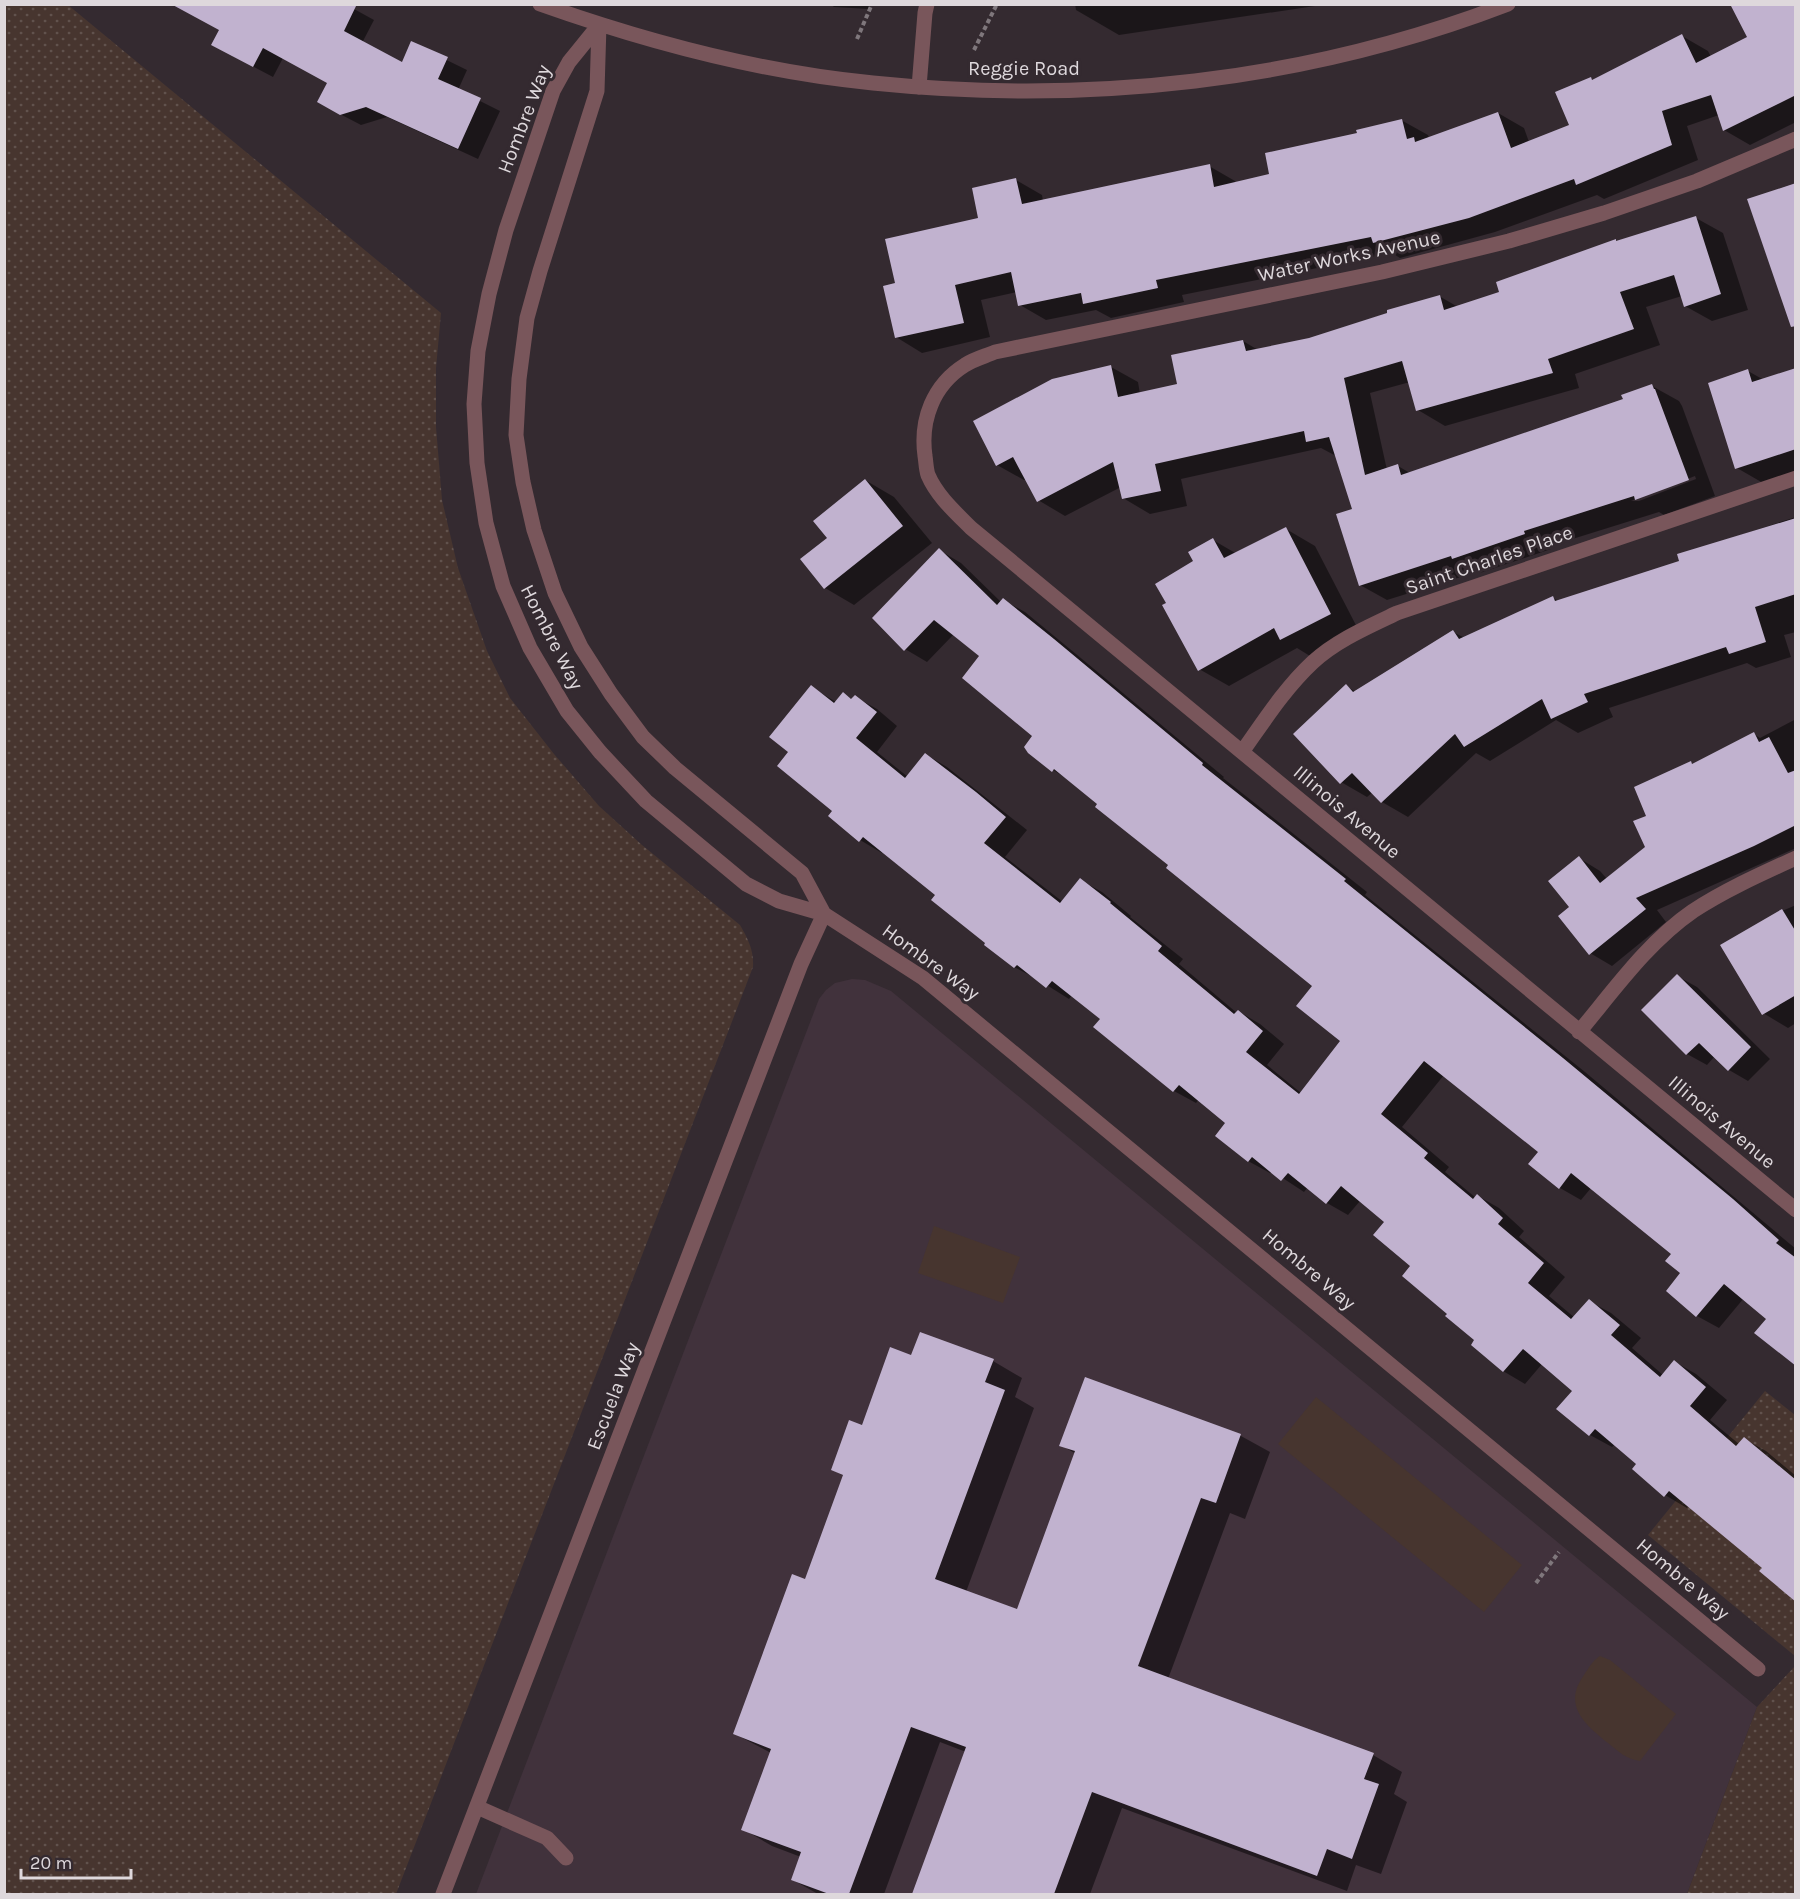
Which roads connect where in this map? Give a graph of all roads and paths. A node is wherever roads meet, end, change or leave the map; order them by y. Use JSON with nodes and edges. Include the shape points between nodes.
{"nodes":[{"id":1,"x":540,"y":4,"type":"edge"},
{"id":2,"x":872,"y":4,"type":"edge"},
{"id":3,"x":927,"y":4,"type":"edge"},
{"id":4,"x":997,"y":4,"type":"edge"},
{"id":5,"x":1508,"y":4,"type":"edge"},
{"id":6,"x":599,"y":25,"type":"junction"},
{"id":7,"x":857,"y":39,"type":"dead end"},
{"id":8,"x":974,"y":50,"type":"dead end"},
{"id":9,"x":919,"y":87,"type":"junction"},
{"id":10,"x":1796,"y":139,"type":"edge"},
{"id":11,"x":926,"y":416,"type":"joint"},
{"id":12,"x":1796,"y":478,"type":"edge"},
{"id":13,"x":1242,"y":752,"type":"junction"},
{"id":14,"x":1796,"y":858,"type":"edge"},
{"id":15,"x":824,"y":914,"type":"junction"},
{"id":16,"x":1579,"y":1032,"type":"junction"},
{"id":17,"x":1796,"y":1210,"type":"edge"},
{"id":18,"x":1559,"y":1552,"type":"dead end"},
{"id":19,"x":1536,"y":1583,"type":"dead end"},
{"id":20,"x":1758,"y":1669,"type":"dead end"},
{"id":21,"x":477,"y":1807,"type":"junction"},
{"id":22,"x":566,"y":1858,"type":"dead end"},
{"id":23,"x":443,"y":1894,"type":"edge"}],
"edges":[{"from":1,"to":6,"type":"street","name":"Reggie Road"},
{"from":2,"to":7,"type":"path"},
{"from":3,"to":9,"type":"street"},
{"from":4,"to":8,"type":"path"},
{"from":5,"to":9,"type":"street","name":"Reggie Road","via":[[1420,35],[1244,75],[1153,87],[1054,91]]},
{"from":6,"to":9,"type":"street","name":"Reggie Road","via":[[781,70]]},
{"from":6,"to":15,"type":"street","name":"Hombre Way","via":[[597,91],[527,318],[519,379],[516,435],[534,530],[555,593],[581,647],[617,702],[675,768],[802,873]]},
{"from":6,"to":15,"type":"street","name":"Hombre Way","via":[[569,62],[553,91],[506,230],[489,294],[478,351],[474,404],[486,523],[503,586],[530,648],[567,711],[600,752],[646,801],[746,884],[779,901]]},
{"from":10,"to":11,"type":"street","name":"Water Works Avenue","via":[[1697,181],[1509,241],[1382,272],[995,352],[966,364],[947,380]]},
{"from":11,"to":13,"type":"street","name":"Illinois Avenue","via":[[923,443],[927,473],[943,499],[971,528]]},
{"from":12,"to":13,"type":"street","name":"Saint Charles Place","via":[[1397,613],[1349,636],[1314,661],[1276,704]]},
{"from":13,"to":16,"type":"street","name":"Illinois Avenue"},
{"from":14,"to":16,"type":"street","via":[[1692,912],[1655,942]]},
{"from":15,"to":20,"type":"street","name":"Hombre Way","via":[[922,978]]},
{"from":15,"to":21,"type":"street","name":"Escuela Way","via":[[801,964]]},
{"from":16,"to":17,"type":"street","name":"Illinois Avenue"},
{"from":18,"to":19,"type":"path"},
{"from":21,"to":22,"type":"street","via":[[548,1838]]},
{"from":21,"to":23,"type":"street","name":"Escuela Way"}]}
